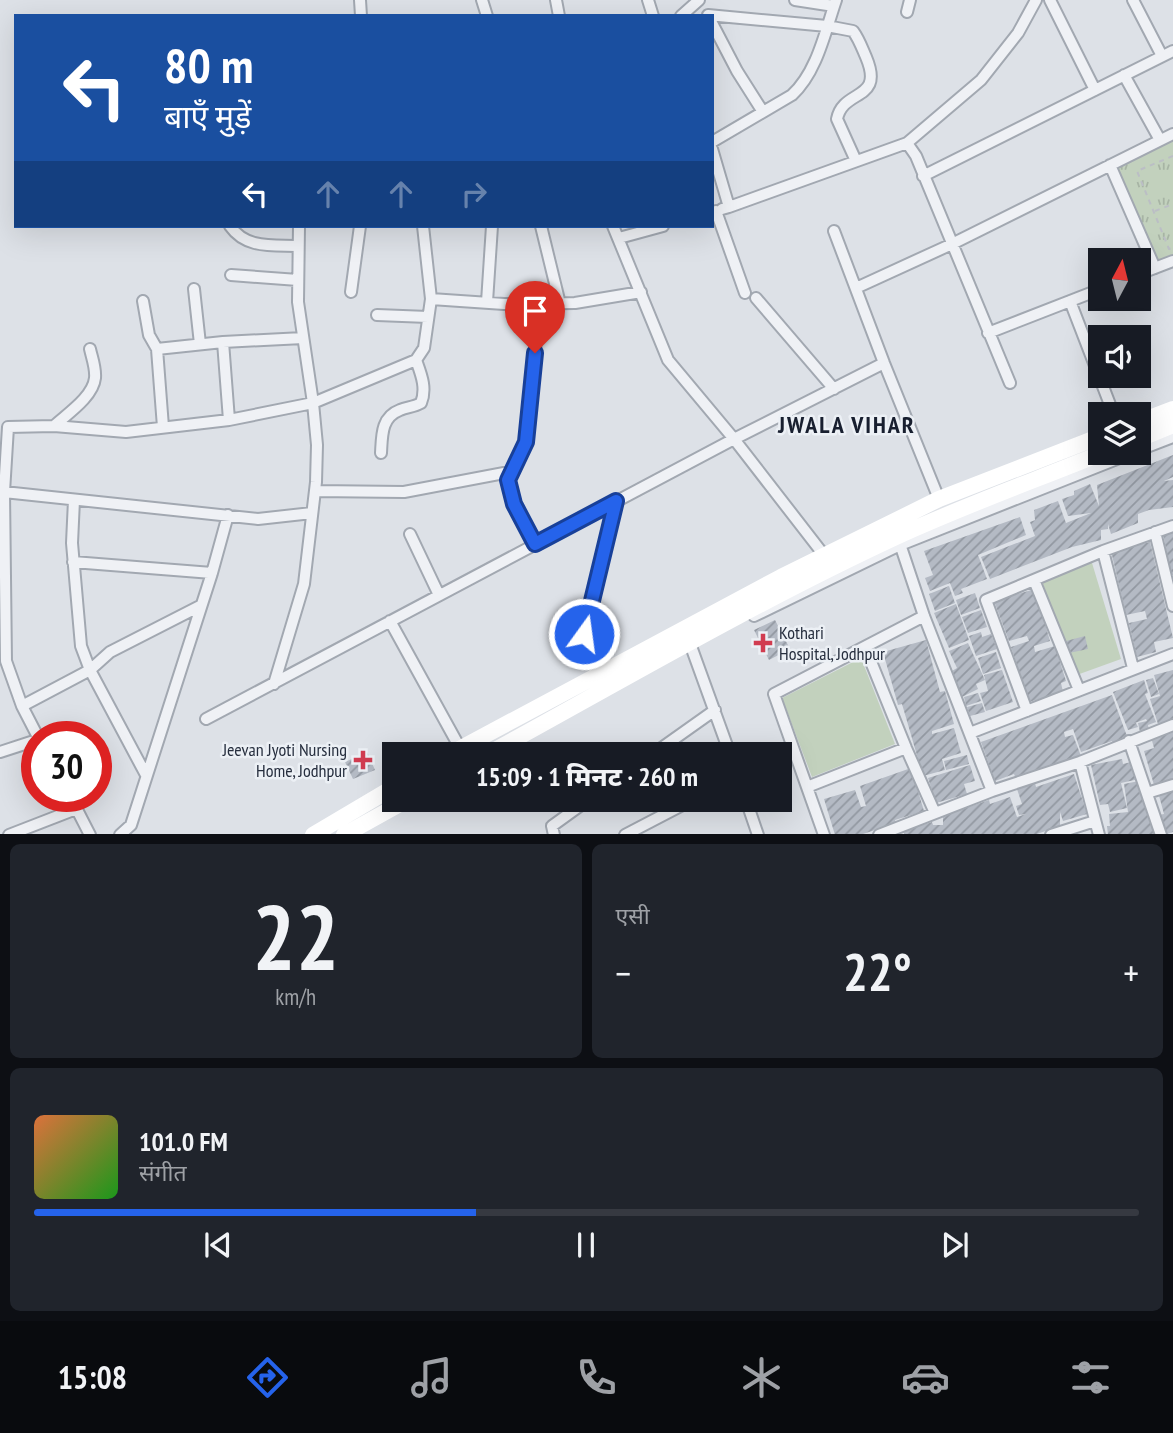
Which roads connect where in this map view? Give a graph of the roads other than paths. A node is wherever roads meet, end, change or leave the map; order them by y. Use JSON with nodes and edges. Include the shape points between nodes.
{"nodes":[{"id":1,"x":700,"y":0,"type":"edge"},
{"id":2,"x":795,"y":0,"type":"edge"},
{"id":3,"x":1036,"y":0,"type":"edge"},
{"id":4,"x":1050,"y":0,"type":"edge"},
{"id":5,"x":1133,"y":0,"type":"edge"},
{"id":6,"x":835,"y":3,"type":"edge"},
{"id":7,"x":683,"y":14,"type":"edge"},
{"id":8,"x":714,"y":15,"type":"edge"},
{"id":9,"x":827,"y":26,"type":"junction"},
{"id":10,"x":714,"y":27,"type":"edge"},
{"id":11,"x":1173,"y":51,"type":"edge"},
{"id":12,"x":1162,"y":56,"type":"junction"},
{"id":13,"x":1124,"y":75,"type":"junction"},
{"id":14,"x":1095,"y":90,"type":"junction"},
{"id":15,"x":763,"y":112,"type":"junction"},
{"id":16,"x":1173,"y":134,"type":"edge"},
{"id":17,"x":1160,"y":140,"type":"junction"},
{"id":18,"x":714,"y":141,"type":"edge"},
{"id":19,"x":912,"y":149,"type":"junction"},
{"id":20,"x":714,"y":156,"type":"edge"},
{"id":21,"x":856,"y":161,"type":"junction"},
{"id":22,"x":1110,"y":165,"type":"junction"},
{"id":23,"x":923,"y":176,"type":"junction"},
{"id":24,"x":729,"y":207,"type":"junction"},
{"id":25,"x":714,"y":211,"type":"edge"},
{"id":26,"x":231,"y":228,"type":"edge"},
{"id":27,"x":299,"y":228,"type":"edge"},
{"id":28,"x":360,"y":228,"type":"edge"},
{"id":29,"x":423,"y":228,"type":"edge"},
{"id":30,"x":492,"y":228,"type":"edge"},
{"id":31,"x":541,"y":228,"type":"edge"},
{"id":32,"x":614,"y":228,"type":"edge"},
{"id":33,"x":656,"y":228,"type":"edge"},
{"id":34,"x":834,"y":231,"type":"dead end"},
{"id":35,"x":619,"y":238,"type":"junction"},
{"id":36,"x":952,"y":244,"type":"junction"},
{"id":37,"x":299,"y":246,"type":"junction"},
{"id":38,"x":1173,"y":261,"type":"edge"},
{"id":39,"x":1155,"y":268,"type":"junction"},
{"id":40,"x":1152,"y":269,"type":"edge"},
{"id":41,"x":231,"y":275,"type":"dead end"},
{"id":42,"x":298,"y":280,"type":"junction"},
{"id":43,"x":856,"y":288,"type":"junction"},
{"id":44,"x":194,"y":289,"type":"dead end"},
{"id":45,"x":351,"y":292,"type":"dead end"},
{"id":46,"x":641,"y":292,"type":"junction"},
{"id":47,"x":744,"y":293,"type":"dead end"},
{"id":48,"x":1088,"y":294,"type":"edge"},
{"id":49,"x":756,"y":298,"type":"dead end"},
{"id":50,"x":431,"y":299,"type":"junction"},
{"id":51,"x":143,"y":301,"type":"dead end"},
{"id":52,"x":1070,"y":301,"type":"junction"},
{"id":53,"x":487,"y":302,"type":"junction"},
{"id":54,"x":539,"y":304,"type":"junction"},
{"id":55,"x":560,"y":304,"type":"junction"},
{"id":56,"x":377,"y":314,"type":"dead end"},
{"id":57,"x":428,"y":317,"type":"junction"},
{"id":58,"x":988,"y":333,"type":"junction"},
{"id":59,"x":303,"y":338,"type":"junction"},
{"id":60,"x":223,"y":342,"type":"junction"},
{"id":61,"x":201,"y":344,"type":"junction"},
{"id":62,"x":90,"y":349,"type":"dead end"},
{"id":63,"x":157,"y":349,"type":"junction"},
{"id":64,"x":416,"y":360,"type":"junction"},
{"id":65,"x":884,"y":363,"type":"junction"},
{"id":66,"x":1010,"y":383,"type":"dead end"},
{"id":67,"x":834,"y":388,"type":"junction"},
{"id":68,"x":1109,"y":402,"type":"edge"},
{"id":69,"x":313,"y":403,"type":"junction"},
{"id":70,"x":1173,"y":409,"type":"edge"},
{"id":71,"x":1151,"y":417,"type":"edge"},
{"id":72,"x":229,"y":421,"type":"junction"},
{"id":73,"x":1173,"y":425,"type":"edge"},
{"id":74,"x":54,"y":426,"type":"junction"},
{"id":75,"x":4,"y":427,"type":"edge"},
{"id":76,"x":163,"y":427,"type":"junction"},
{"id":77,"x":1151,"y":434,"type":"edge"},
{"id":78,"x":1173,"y":437,"type":"edge"},
{"id":79,"x":734,"y":439,"type":"junction"},
{"id":80,"x":1088,"y":441,"type":"edge"},
{"id":81,"x":1151,"y":445,"type":"edge"},
{"id":82,"x":3,"y":448,"type":"edge"},
{"id":83,"x":381,"y":453,"type":"dead end"},
{"id":84,"x":1088,"y":459,"type":"edge"},
{"id":85,"x":1100,"y":465,"type":"edge"},
{"id":86,"x":506,"y":476,"type":"junction"},
{"id":87,"x":315,"y":491,"type":"junction"},
{"id":88,"x":4,"y":492,"type":"junction"},
{"id":89,"x":939,"y":499,"type":"junction"},
{"id":90,"x":74,"y":500,"type":"junction"},
{"id":91,"x":616,"y":501,"type":"junction"},
{"id":92,"x":312,"y":513,"type":"junction"},
{"id":93,"x":228,"y":515,"type":"junction"},
{"id":94,"x":1173,"y":526,"type":"edge"},
{"id":95,"x":1154,"y":532,"type":"junction"},
{"id":96,"x":410,"y":534,"type":"dead end"},
{"id":97,"x":898,"y":541,"type":"junction"},
{"id":98,"x":535,"y":544,"type":"junction"},
{"id":99,"x":2,"y":548,"type":"edge"},
{"id":100,"x":1103,"y":551,"type":"junction"},
{"id":101,"x":73,"y":562,"type":"junction"},
{"id":102,"x":829,"y":562,"type":"junction"},
{"id":103,"x":212,"y":573,"type":"junction"},
{"id":104,"x":1034,"y":580,"type":"junction"},
{"id":105,"x":3,"y":589,"type":"edge"},
{"id":106,"x":439,"y":595,"type":"junction"},
{"id":107,"x":200,"y":606,"type":"junction"},
{"id":108,"x":1173,"y":606,"type":"edge"},
{"id":109,"x":924,"y":616,"type":"junction"},
{"id":110,"x":390,"y":621,"type":"junction"},
{"id":111,"x":689,"y":639,"type":"junction"},
{"id":112,"x":865,"y":647,"type":"junction"},
{"id":113,"x":1173,"y":654,"type":"edge"},
{"id":114,"x":1133,"y":668,"type":"junction"},
{"id":115,"x":90,"y":670,"type":"junction"},
{"id":116,"x":4,"y":671,"type":"edge"},
{"id":117,"x":605,"y":671,"type":"junction"},
{"id":118,"x":274,"y":684,"type":"junction"},
{"id":119,"x":1079,"y":690,"type":"junction"},
{"id":120,"x":22,"y":706,"type":"junction"},
{"id":121,"x":715,"y":710,"type":"junction"},
{"id":122,"x":1027,"y":711,"type":"junction"},
{"id":123,"x":206,"y":719,"type":"dead end"},
{"id":124,"x":29,"y":721,"type":"edge"},
{"id":125,"x":1173,"y":725,"type":"edge"},
{"id":126,"x":970,"y":733,"type":"junction"},
{"id":127,"x":1129,"y":741,"type":"junction"},
{"id":128,"x":450,"y":742,"type":"edge"},
{"id":129,"x":472,"y":742,"type":"edge"},
{"id":130,"x":509,"y":742,"type":"edge"},
{"id":131,"x":670,"y":742,"type":"edge"},
{"id":132,"x":726,"y":742,"type":"edge"},
{"id":133,"x":21,"y":744,"type":"edge"},
{"id":134,"x":906,"y":748,"type":"junction"},
{"id":135,"x":0,"y":752,"type":"edge"},
{"id":136,"x":1080,"y":762,"type":"junction"},
{"id":137,"x":146,"y":775,"type":"junction"},
{"id":138,"x":1173,"y":785,"type":"edge"},
{"id":139,"x":807,"y":788,"type":"junction"},
{"id":140,"x":992,"y":791,"type":"junction"},
{"id":141,"x":1147,"y":793,"type":"junction"},
{"id":142,"x":382,"y":794,"type":"edge"},
{"id":143,"x":68,"y":812,"type":"edge"},
{"id":144,"x":78,"y":812,"type":"edge"},
{"id":145,"x":385,"y":812,"type":"edge"},
{"id":146,"x":571,"y":812,"type":"edge"},
{"id":147,"x":669,"y":812,"type":"edge"},
{"id":148,"x":749,"y":812,"type":"edge"},
{"id":149,"x":935,"y":813,"type":"junction"},
{"id":150,"x":1096,"y":821,"type":"junction"},
{"id":151,"x":755,"y":833,"type":"edge"},
{"id":152,"x":12,"y":834,"type":"edge"},
{"id":153,"x":89,"y":834,"type":"edge"},
{"id":154,"x":121,"y":834,"type":"edge"},
{"id":155,"x":315,"y":834,"type":"edge"},
{"id":156,"x":346,"y":834,"type":"edge"},
{"id":157,"x":554,"y":834,"type":"edge"},
{"id":158,"x":627,"y":834,"type":"edge"},
{"id":159,"x":824,"y":834,"type":"edge"},
{"id":160,"x":882,"y":834,"type":"edge"},
{"id":161,"x":1054,"y":834,"type":"edge"},
{"id":162,"x":1099,"y":834,"type":"edge"},
{"id":163,"x":1161,"y":834,"type":"edge"}],
"edges":[{"from":1,"to":7,"type":"street"},
{"from":2,"to":6,"type":"street"},
{"from":3,"to":19,"type":"street","via":[[1018,33],[981,80]]},
{"from":4,"to":14,"type":"street"},
{"from":5,"to":12,"type":"street"},
{"from":6,"to":9,"type":"street"},
{"from":8,"to":9,"type":"street"},
{"from":9,"to":15,"type":"street","via":[[803,85]]},
{"from":9,"to":21,"type":"street","via":[[855,33],[872,76],[869,86],[837,115]]},
{"from":10,"to":15,"type":"street"},
{"from":11,"to":12,"type":"street"},
{"from":12,"to":13,"type":"street"},
{"from":13,"to":14,"type":"street"},
{"from":13,"to":17,"type":"street"},
{"from":14,"to":23,"type":"street"},
{"from":15,"to":18,"type":"street"},
{"from":16,"to":17,"type":"street"},
{"from":17,"to":22,"type":"street"},
{"from":19,"to":21,"type":"street"},
{"from":19,"to":23,"type":"street"},
{"from":20,"to":24,"type":"street"},
{"from":21,"to":24,"type":"street"},
{"from":22,"to":36,"type":"street"},
{"from":22,"to":39,"type":"street"},
{"from":23,"to":36,"type":"street"},
{"from":24,"to":25,"type":"street"},
{"from":25,"to":47,"type":"street"},
{"from":26,"to":37,"type":"street","via":[[237,237],[253,244]]},
{"from":27,"to":37,"type":"street"},
{"from":28,"to":45,"type":"street"},
{"from":29,"to":50,"type":"street"},
{"from":30,"to":53,"type":"street"},
{"from":31,"to":55,"type":"street"},
{"from":32,"to":35,"type":"street"},
{"from":33,"to":35,"type":"street"},
{"from":34,"to":43,"type":"street"},
{"from":35,"to":46,"type":"street"},
{"from":36,"to":43,"type":"street"},
{"from":36,"to":58,"type":"street"},
{"from":37,"to":42,"type":"street"},
{"from":38,"to":39,"type":"street"},
{"from":39,"to":40,"type":"street"},
{"from":41,"to":42,"type":"street"},
{"from":42,"to":59,"type":"street"},
{"from":43,"to":65,"type":"street"},
{"from":44,"to":61,"type":"street"},
{"from":46,"to":55,"type":"street"},
{"from":46,"to":79,"type":"street","via":[[671,364]]},
{"from":48,"to":52,"type":"street"},
{"from":49,"to":67,"type":"street"},
{"from":50,"to":53,"type":"street"},
{"from":50,"to":57,"type":"street"},
{"from":51,"to":63,"type":"street","via":[[149,335]]},
{"from":52,"to":58,"type":"street"},
{"from":52,"to":68,"type":"street"},
{"from":53,"to":54,"type":"street"},
{"from":54,"to":55,"type":"street"},
{"from":54,"to":86,"type":"street","via":[[530,426]]},
{"from":56,"to":57,"type":"street"},
{"from":57,"to":64,"type":"street","via":[[424,348]]},
{"from":58,"to":66,"type":"street"},
{"from":59,"to":60,"type":"street"},
{"from":59,"to":69,"type":"street"},
{"from":60,"to":61,"type":"street"},
{"from":60,"to":72,"type":"street"},
{"from":61,"to":63,"type":"street"},
{"from":62,"to":74,"type":"street","via":[[94,383]]},
{"from":63,"to":76,"type":"street"},
{"from":64,"to":69,"type":"street"},
{"from":64,"to":83,"type":"street","via":[[424,396],[421,402],[387,419]]},
{"from":65,"to":67,"type":"street"},
{"from":65,"to":89,"type":"street"},
{"from":67,"to":79,"type":"street"},
{"from":69,"to":72,"type":"street"},
{"from":69,"to":87,"type":"street"},
{"from":70,"to":71,"type":"main road"},
{"from":72,"to":76,"type":"street"},
{"from":73,"to":77,"type":"main road"},
{"from":74,"to":75,"type":"street"},
{"from":74,"to":76,"type":"street","via":[[126,432]]},
{"from":75,"to":82,"type":"street"},
{"from":78,"to":81,"type":"street"},
{"from":79,"to":91,"type":"street"},
{"from":79,"to":102,"type":"street"},
{"from":80,"to":89,"type":"main road"},
{"from":82,"to":88,"type":"street"},
{"from":84,"to":97,"type":"main road"},
{"from":85,"to":97,"type":"street"},
{"from":86,"to":87,"type":"street","via":[[404,492]]},
{"from":86,"to":98,"type":"street","via":[[509,492]]},
{"from":87,"to":92,"type":"street"},
{"from":88,"to":90,"type":"street"},
{"from":88,"to":99,"type":"street"},
{"from":89,"to":102,"type":"main road"},
{"from":90,"to":93,"type":"street"},
{"from":90,"to":101,"type":"street"},
{"from":91,"to":98,"type":"street"},
{"from":91,"to":117,"type":"street","via":[[584,634]]},
{"from":92,"to":93,"type":"street","via":[[258,519]]},
{"from":92,"to":118,"type":"street","via":[[304,584]]},
{"from":93,"to":103,"type":"street"},
{"from":94,"to":95,"type":"street"},
{"from":95,"to":100,"type":"street"},
{"from":95,"to":108,"type":"street"},
{"from":96,"to":106,"type":"street"},
{"from":97,"to":102,"type":"main road"},
{"from":97,"to":109,"type":"street"},
{"from":97,"to":111,"type":"street"},
{"from":98,"to":106,"type":"street"},
{"from":99,"to":105,"type":"street"},
{"from":100,"to":104,"type":"street"},
{"from":100,"to":114,"type":"street"},
{"from":101,"to":103,"type":"street"},
{"from":101,"to":115,"type":"street","via":[[80,646]]},
{"from":102,"to":111,"type":"main road"},
{"from":103,"to":107,"type":"street"},
{"from":104,"to":119,"type":"street"},
{"from":104,"to":122,"type":"street","via":[[986,600]]},
{"from":105,"to":116,"type":"street"},
{"from":106,"to":110,"type":"street"},
{"from":107,"to":115,"type":"street","via":[[110,652]]},
{"from":107,"to":137,"type":"street"},
{"from":109,"to":112,"type":"street"},
{"from":109,"to":126,"type":"street"},
{"from":110,"to":118,"type":"street"},
{"from":110,"to":128,"type":"street"},
{"from":111,"to":117,"type":"main road"},
{"from":111,"to":121,"type":"street"},
{"from":111,"to":130,"type":"main road"},
{"from":112,"to":134,"type":"street"},
{"from":112,"to":139,"type":"street","via":[[774,694]]},
{"from":113,"to":114,"type":"street"},
{"from":114,"to":119,"type":"street"},
{"from":115,"to":120,"type":"street"},
{"from":115,"to":137,"type":"street"},
{"from":116,"to":120,"type":"street"},
{"from":117,"to":129,"type":"main road"},
{"from":118,"to":123,"type":"street"},
{"from":119,"to":122,"type":"street"},
{"from":120,"to":124,"type":"street"},
{"from":121,"to":131,"type":"street"},
{"from":121,"to":132,"type":"street"},
{"from":122,"to":126,"type":"street"},
{"from":125,"to":127,"type":"street"},
{"from":126,"to":140,"type":"street"},
{"from":127,"to":136,"type":"street"},
{"from":127,"to":141,"type":"street"},
{"from":133,"to":135,"type":"street"},
{"from":134,"to":139,"type":"street"},
{"from":134,"to":149,"type":"street"},
{"from":136,"to":140,"type":"street"},
{"from":136,"to":150,"type":"street"},
{"from":137,"to":154,"type":"street","via":[[131,825]]},
{"from":138,"to":141,"type":"street"},
{"from":139,"to":159,"type":"street"},
{"from":140,"to":149,"type":"street"},
{"from":141,"to":163,"type":"street"},
{"from":142,"to":155,"type":"main road"},
{"from":143,"to":152,"type":"street"},
{"from":144,"to":153,"type":"street"},
{"from":145,"to":156,"type":"main road"},
{"from":146,"to":157,"type":"street","via":[[552,826]]},
{"from":147,"to":158,"type":"street"},
{"from":148,"to":151,"type":"street"},
{"from":149,"to":160,"type":"street"},
{"from":150,"to":161,"type":"street"},
{"from":150,"to":162,"type":"street"}]}
